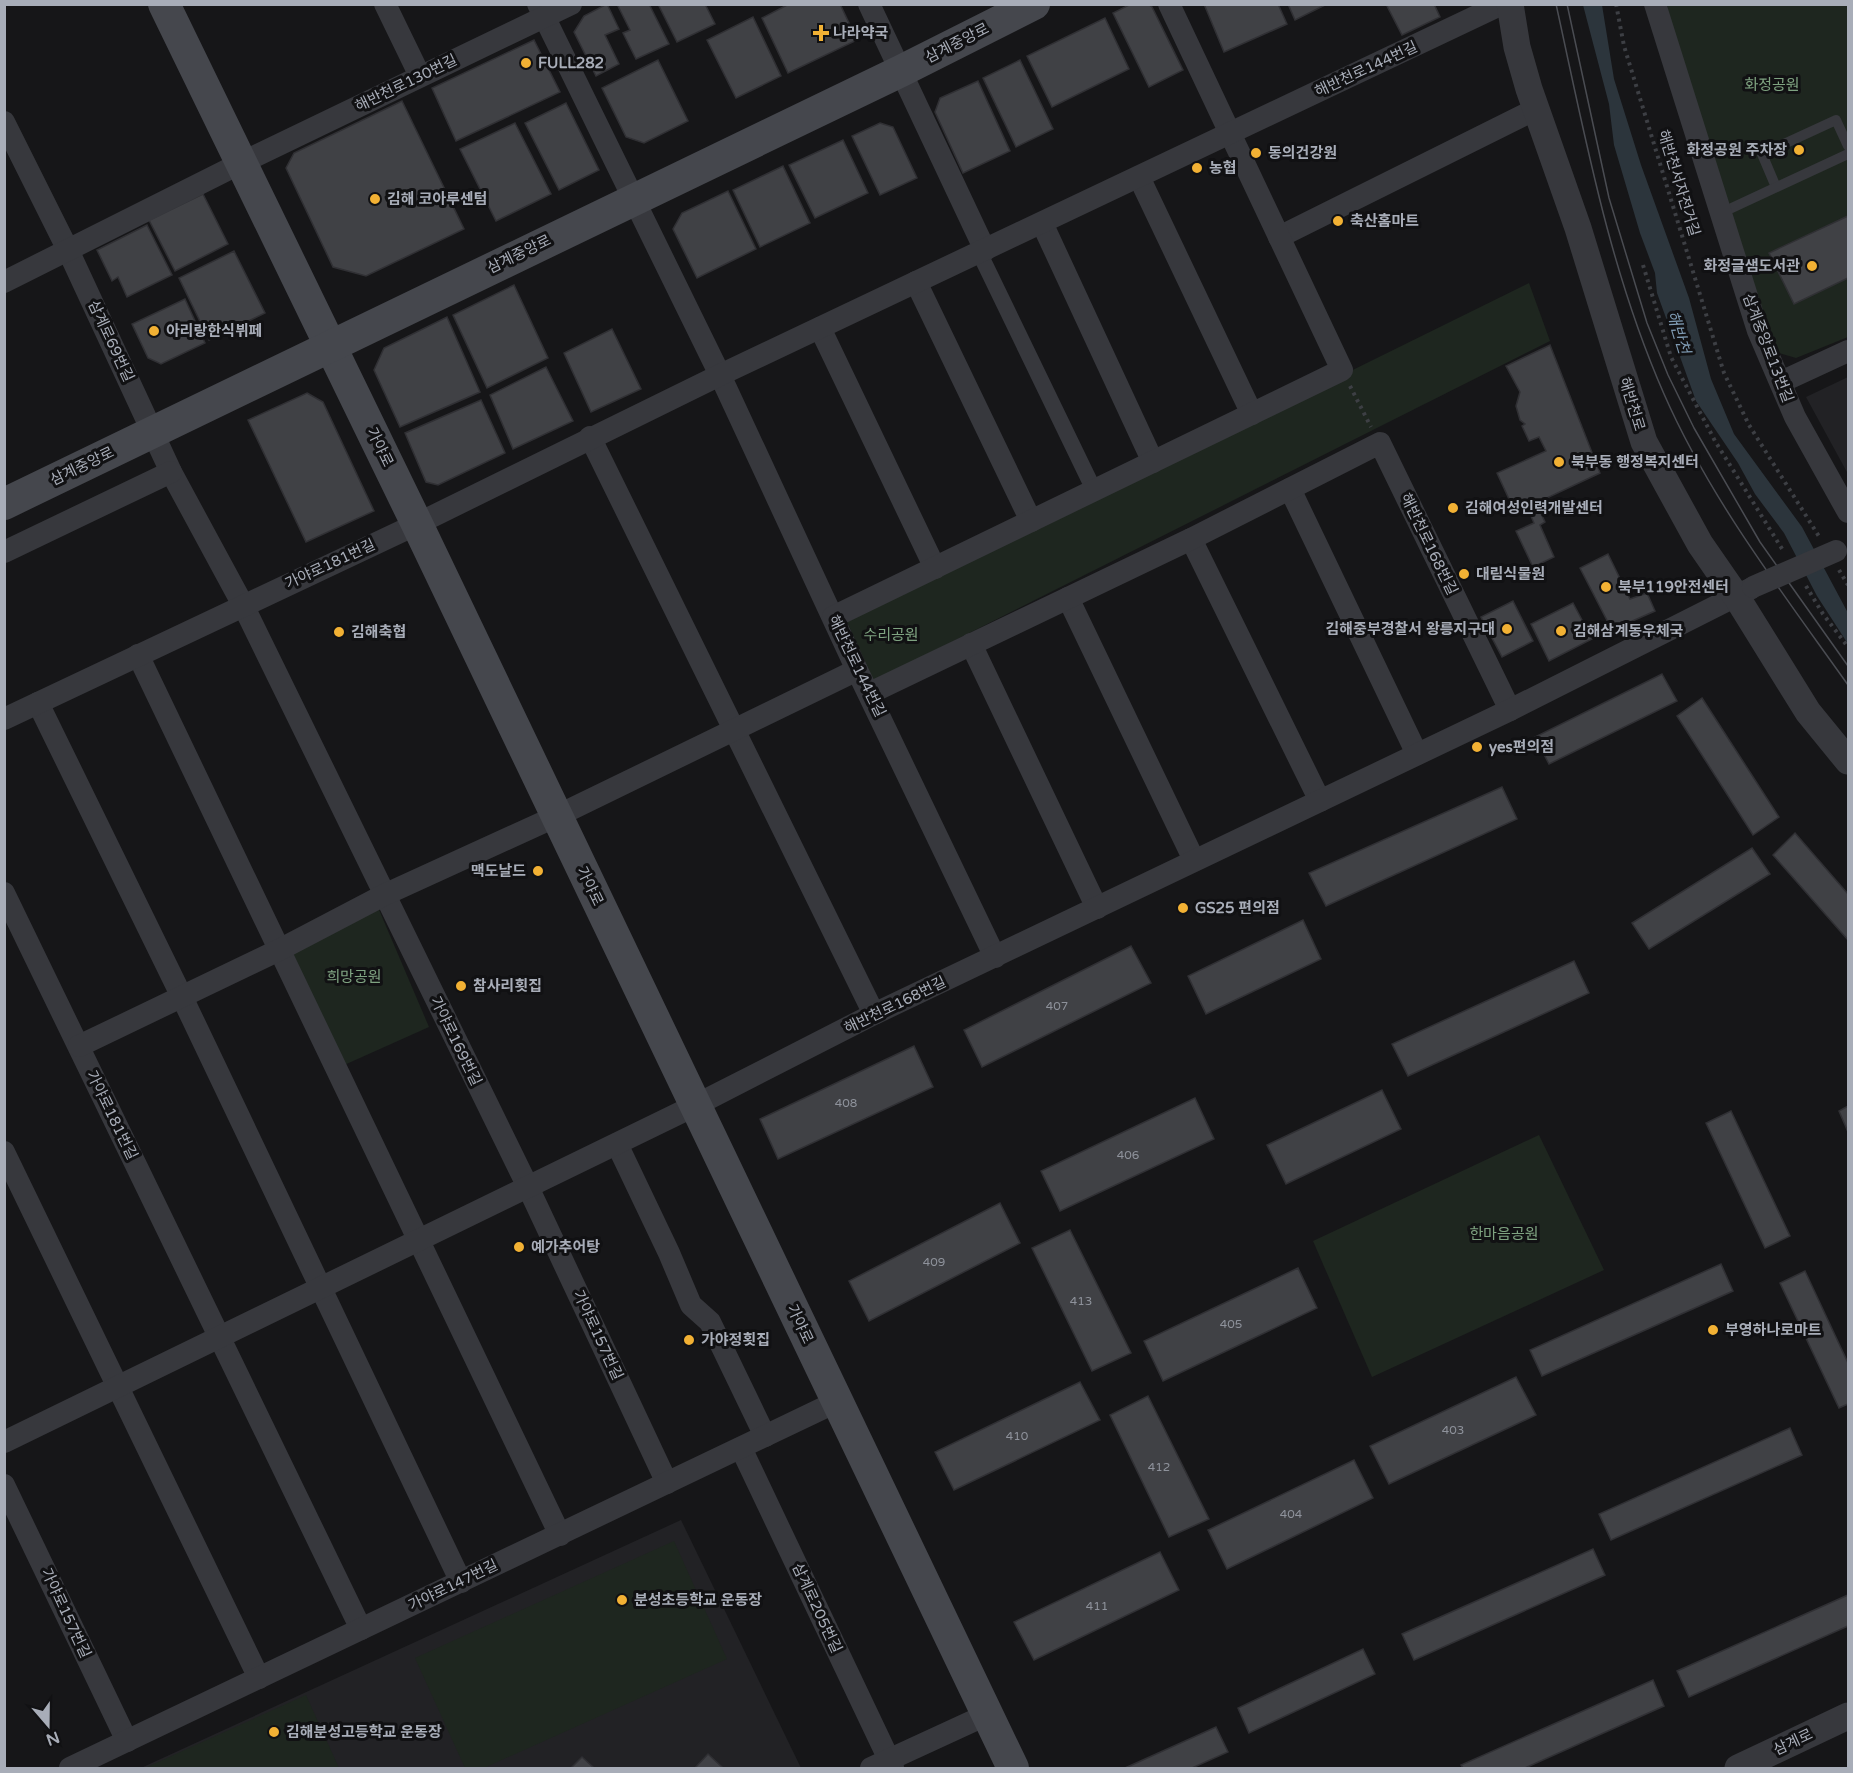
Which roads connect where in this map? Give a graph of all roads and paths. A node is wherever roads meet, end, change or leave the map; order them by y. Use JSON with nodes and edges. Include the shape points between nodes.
{"nodes":[{"id":1,"x":164,"y":4,"type":"edge"},
{"id":2,"x":385,"y":4,"type":"edge"},
{"id":3,"x":571,"y":4,"type":"edge"},
{"id":4,"x":869,"y":4,"type":"edge"},
{"id":5,"x":1034,"y":4,"type":"edge"},
{"id":6,"x":1169,"y":4,"type":"edge"},
{"id":7,"x":1502,"y":4,"type":"edge"},
{"id":8,"x":1510,"y":4,"type":"edge"},
{"id":9,"x":1616,"y":4,"type":"edge"},
{"id":10,"x":1655,"y":4,"type":"edge"},
{"id":11,"x":541,"y":11,"type":"edge"},
{"id":12,"x":901,"y":71,"type":"junction"},
{"id":13,"x":420,"y":76,"type":"junction"},
{"id":14,"x":1536,"y":109,"type":"junction"},
{"id":15,"x":4,"y":122,"type":"edge"},
{"id":16,"x":1229,"y":134,"type":"junction"},
{"id":17,"x":1848,"y":146,"type":"edge"},
{"id":18,"x":1848,"y":154,"type":"edge"},
{"id":19,"x":241,"y":163,"type":"junction"},
{"id":20,"x":1139,"y":177,"type":"junction"},
{"id":21,"x":1776,"y":187,"type":"junction"},
{"id":22,"x":633,"y":199,"type":"junction"},
{"id":23,"x":1721,"y":213,"type":"junction"},
{"id":24,"x":1042,"y":223,"type":"junction"},
{"id":25,"x":1279,"y":237,"type":"junction"},
{"id":26,"x":68,"y":250,"type":"junction"},
{"id":27,"x":982,"y":251,"type":"junction"},
{"id":28,"x":1643,"y":265,"type":"dead end"},
{"id":29,"x":4,"y":282,"type":"edge"},
{"id":30,"x":916,"y":282,"type":"junction"},
{"id":31,"x":820,"y":328,"type":"junction"},
{"id":32,"x":331,"y":346,"type":"junction"},
{"id":33,"x":1848,"y":351,"type":"edge"},
{"id":34,"x":1342,"y":370,"type":"junction"},
{"id":35,"x":720,"y":375,"type":"junction"},
{"id":36,"x":1781,"y":382,"type":"junction"},
{"id":37,"x":1252,"y":414,"type":"junction"},
{"id":38,"x":153,"y":432,"type":"junction"},
{"id":39,"x":590,"y":437,"type":"junction"},
{"id":40,"x":1380,"y":443,"type":"junction"},
{"id":41,"x":1153,"y":462,"type":"junction"},
{"id":42,"x":171,"y":472,"type":"junction"},
{"id":43,"x":1290,"y":489,"type":"junction"},
{"id":44,"x":1094,"y":490,"type":"junction"},
{"id":45,"x":4,"y":504,"type":"edge"},
{"id":46,"x":1848,"y":512,"type":"edge"},
{"id":47,"x":1031,"y":521,"type":"junction"},
{"id":48,"x":417,"y":524,"type":"junction"},
{"id":49,"x":1191,"y":538,"type":"junction"},
{"id":50,"x":1836,"y":551,"type":"edge"},
{"id":51,"x":4,"y":552,"type":"edge"},
{"id":52,"x":1785,"y":553,"type":"dead end"},
{"id":53,"x":935,"y":568,"type":"junction"},
{"id":54,"x":1804,"y":583,"type":"dead end"},
{"id":55,"x":1848,"y":585,"type":"edge"},
{"id":56,"x":1745,"y":591,"type":"junction"},
{"id":57,"x":1068,"y":598,"type":"junction"},
{"id":58,"x":243,"y":605,"type":"junction"},
{"id":59,"x":833,"y":617,"type":"junction"},
{"id":60,"x":971,"y":645,"type":"junction"},
{"id":61,"x":1848,"y":647,"type":"edge"},
{"id":62,"x":138,"y":655,"type":"junction"},
{"id":63,"x":857,"y":670,"type":"junction"},
{"id":64,"x":870,"y":693,"type":"junction"},
{"id":65,"x":38,"y":703,"type":"junction"},
{"id":66,"x":1510,"y":710,"type":"junction"},
{"id":67,"x":4,"y":719,"type":"edge"},
{"id":68,"x":734,"y":729,"type":"junction"},
{"id":69,"x":1417,"y":754,"type":"junction"},
{"id":70,"x":1848,"y":761,"type":"edge"},
{"id":71,"x":1320,"y":801,"type":"junction"},
{"id":72,"x":557,"y":816,"type":"junction"},
{"id":73,"x":1194,"y":860,"type":"junction"},
{"id":74,"x":4,"y":893,"type":"edge"},
{"id":75,"x":384,"y":895,"type":"junction"},
{"id":76,"x":1097,"y":909,"type":"junction"},
{"id":77,"x":279,"y":950,"type":"junction"},
{"id":78,"x":995,"y":957,"type":"junction"},
{"id":79,"x":182,"y":997,"type":"junction"},
{"id":80,"x":874,"y":1014,"type":"junction"},
{"id":81,"x":79,"y":1046,"type":"junction"},
{"id":82,"x":696,"y":1105,"type":"junction"},
{"id":83,"x":617,"y":1144,"type":"junction"},
{"id":84,"x":4,"y":1152,"type":"edge"},
{"id":85,"x":528,"y":1187,"type":"junction"},
{"id":86,"x":419,"y":1240,"type":"junction"},
{"id":87,"x":322,"y":1288,"type":"junction"},
{"id":88,"x":220,"y":1337,"type":"junction"},
{"id":89,"x":119,"y":1387,"type":"junction"},
{"id":90,"x":837,"y":1402,"type":"junction"},
{"id":91,"x":765,"y":1436,"type":"junction"},
{"id":92,"x":4,"y":1442,"type":"edge"},
{"id":93,"x":741,"y":1448,"type":"junction"},
{"id":94,"x":667,"y":1483,"type":"junction"},
{"id":95,"x":4,"y":1485,"type":"edge"},
{"id":96,"x":560,"y":1535,"type":"junction"},
{"id":97,"x":461,"y":1582,"type":"junction"},
{"id":98,"x":361,"y":1629,"type":"junction"},
{"id":99,"x":259,"y":1678,"type":"junction"},
{"id":100,"x":986,"y":1716,"type":"junction"},
{"id":101,"x":1848,"y":1716,"type":"edge"},
{"id":102,"x":127,"y":1742,"type":"junction"},
{"id":103,"x":884,"y":1766,"type":"edge"},
{"id":104,"x":70,"y":1768,"type":"edge"},
{"id":105,"x":1012,"y":1768,"type":"edge"},
{"id":106,"x":1738,"y":1768,"type":"edge"}],
"edges":[{"from":1,"to":19,"type":"main road","name":"가야로"},
{"from":2,"to":13,"type":"street"},
{"from":3,"to":11,"type":"street","name":"해반천로130번길"},
{"from":4,"to":12,"type":"street"},
{"from":5,"to":12,"type":"main road","name":"삼계중앙로"},
{"from":6,"to":16,"type":"street"},
{"from":7,"to":16,"type":"street","name":"해반천로144번길"},
{"from":8,"to":14,"type":"street","name":"해반천로","via":[[1517,47]]},
{"from":9,"to":50,"type":"path","name":"해반천서자전거길","via":[[1624,46],[1724,373],[1749,425]]},
{"from":10,"to":23,"type":"street","name":"삼계중앙로13번길"},
{"from":11,"to":13,"type":"street","name":"해반천로130번길"},
{"from":11,"to":22,"type":"street"},
{"from":12,"to":22,"type":"main road","name":"삼계중앙로"},
{"from":12,"to":27,"type":"street"},
{"from":13,"to":19,"type":"street","name":"해반천로130번길"},
{"from":14,"to":25,"type":"street"},
{"from":14,"to":56,"type":"street","name":"해반천로","via":[[1578,228],[1644,442],[1701,544]]},
{"from":15,"to":26,"type":"street","name":"삼계로69번길"},
{"from":16,"to":20,"type":"street","name":"해반천로144번길"},
{"from":16,"to":25,"type":"street"},
{"from":17,"to":21,"type":"lane","via":[[1836,120],[1762,154]]},
{"from":18,"to":21,"type":"lane"},
{"from":19,"to":26,"type":"street","name":"해반천로130번길"},
{"from":19,"to":32,"type":"main road","name":"가야로"},
{"from":20,"to":24,"type":"street","name":"해반천로144번길"},
{"from":20,"to":37,"type":"street"},
{"from":21,"to":23,"type":"lane"},
{"from":22,"to":32,"type":"main road","name":"삼계중앙로"},
{"from":22,"to":35,"type":"street"},
{"from":23,"to":36,"type":"street","name":"삼계중앙로13번길","via":[[1758,332]]},
{"from":24,"to":27,"type":"street","name":"해반천로144번길"},
{"from":24,"to":41,"type":"street"},
{"from":25,"to":34,"type":"street"},
{"from":26,"to":29,"type":"street"},
{"from":26,"to":38,"type":"street","name":"삼계로69번길"},
{"from":27,"to":30,"type":"street","name":"해반천로144번길"},
{"from":27,"to":44,"type":"street"},
{"from":28,"to":52,"type":"path","via":[[1671,357],[1715,441]]},
{"from":30,"to":31,"type":"street","name":"해반천로144번길"},
{"from":30,"to":47,"type":"street"},
{"from":31,"to":35,"type":"street","name":"해반천로144번길"},
{"from":31,"to":53,"type":"street"},
{"from":32,"to":38,"type":"main road","name":"삼계중앙로"},
{"from":32,"to":48,"type":"main road","name":"가야로"},
{"from":33,"to":36,"type":"street"},
{"from":34,"to":37,"type":"street"},
{"from":34,"to":40,"type":"path"},
{"from":35,"to":39,"type":"street","name":"해반천로144번길"},
{"from":35,"to":59,"type":"street","name":"해반천로144번길"},
{"from":36,"to":46,"type":"street","name":"삼계중앙로13번길","via":[[1795,417]]},
{"from":37,"to":41,"type":"street"},
{"from":38,"to":42,"type":"street","name":"삼계로69번길"},
{"from":38,"to":45,"type":"main road","name":"삼계중앙로"},
{"from":39,"to":48,"type":"street","name":"해반천로144번길"},
{"from":39,"to":68,"type":"street"},
{"from":40,"to":43,"type":"street"},
{"from":40,"to":66,"type":"street","name":"해반천로168번길"},
{"from":41,"to":44,"type":"street"},
{"from":42,"to":51,"type":"street"},
{"from":42,"to":58,"type":"street","name":"삼계로69번길"},
{"from":43,"to":49,"type":"street"},
{"from":43,"to":69,"type":"street"},
{"from":44,"to":47,"type":"street"},
{"from":47,"to":53,"type":"street"},
{"from":48,"to":58,"type":"street","name":"가야로181번길"},
{"from":48,"to":72,"type":"main road","name":"가야로"},
{"from":49,"to":57,"type":"street"},
{"from":49,"to":71,"type":"street"},
{"from":50,"to":55,"type":"path","name":"해반천서자전거길"},
{"from":50,"to":56,"type":"street","name":"해반천로168번길","bridge":true},
{"from":53,"to":59,"type":"street"},
{"from":54,"to":61,"type":"path"},
{"from":56,"to":66,"type":"street","name":"해반천로168번길"},
{"from":56,"to":70,"type":"street","name":"해반천로","via":[[1808,712]]},
{"from":57,"to":60,"type":"street"},
{"from":57,"to":73,"type":"street"},
{"from":58,"to":62,"type":"street","name":"가야로181번길"},
{"from":58,"to":75,"type":"street"},
{"from":59,"to":63,"type":"street","name":"해반천로144번길"},
{"from":60,"to":64,"type":"street"},
{"from":60,"to":76,"type":"street"},
{"from":62,"to":65,"type":"street","name":"가야로181번길"},
{"from":62,"to":77,"type":"street"},
{"from":63,"to":64,"type":"street","name":"해반천로144번길"},
{"from":63,"to":68,"type":"street"},
{"from":64,"to":78,"type":"street","name":"해반천로144번길"},
{"from":65,"to":67,"type":"street","name":"가야로181번길"},
{"from":65,"to":79,"type":"street"},
{"from":66,"to":69,"type":"street","name":"해반천로168번길"},
{"from":68,"to":72,"type":"street"},
{"from":68,"to":80,"type":"street"},
{"from":69,"to":71,"type":"street","name":"해반천로168번길"},
{"from":71,"to":73,"type":"street","name":"해반천로168번길"},
{"from":72,"to":75,"type":"street"},
{"from":72,"to":82,"type":"main road","name":"가야로"},
{"from":73,"to":76,"type":"street","name":"해반천로168번길"},
{"from":74,"to":81,"type":"street","name":"가야로181번길"},
{"from":75,"to":77,"type":"street"},
{"from":75,"to":85,"type":"street","name":"가야로169번길"},
{"from":76,"to":78,"type":"street","name":"해반천로168번길"},
{"from":77,"to":79,"type":"street"},
{"from":77,"to":86,"type":"street"},
{"from":78,"to":80,"type":"street","name":"해반천로168번길"},
{"from":79,"to":81,"type":"street"},
{"from":79,"to":87,"type":"street"},
{"from":80,"to":82,"type":"street","name":"해반천로168번길"},
{"from":81,"to":88,"type":"street","name":"가야로181번길"},
{"from":82,"to":83,"type":"street"},
{"from":82,"to":90,"type":"main road","name":"가야로"},
{"from":83,"to":85,"type":"street"},
{"from":83,"to":91,"type":"street","via":[[691,1305],[710,1322]]},
{"from":84,"to":89,"type":"street"},
{"from":85,"to":86,"type":"street"},
{"from":85,"to":94,"type":"street","name":"가야로157번길"},
{"from":86,"to":87,"type":"street"},
{"from":86,"to":96,"type":"street"},
{"from":87,"to":88,"type":"street"},
{"from":87,"to":97,"type":"street"},
{"from":88,"to":89,"type":"street"},
{"from":88,"to":98,"type":"street"},
{"from":89,"to":92,"type":"street"},
{"from":89,"to":99,"type":"street"},
{"from":90,"to":91,"type":"street","name":"가야로147번길"},
{"from":90,"to":100,"type":"main road","name":"가야로"},
{"from":91,"to":93,"type":"street","name":"가야로147번길"},
{"from":93,"to":94,"type":"street","name":"가야로147번길"},
{"from":93,"to":103,"type":"street","name":"삼계로205번길"},
{"from":94,"to":96,"type":"street","name":"가야로147번길"},
{"from":95,"to":102,"type":"street","name":"가야로157번길"},
{"from":96,"to":97,"type":"street","name":"가야로147번길"},
{"from":97,"to":98,"type":"street","name":"가야로147번길"},
{"from":98,"to":99,"type":"street","name":"가야로147번길"},
{"from":99,"to":102,"type":"street","name":"가야로147번길"},
{"from":100,"to":103,"type":"street"},
{"from":100,"to":105,"type":"main road","name":"가야로"},
{"from":101,"to":106,"type":"street","name":"삼계로"},
{"from":102,"to":104,"type":"street","name":"가야로147번길"}]}
